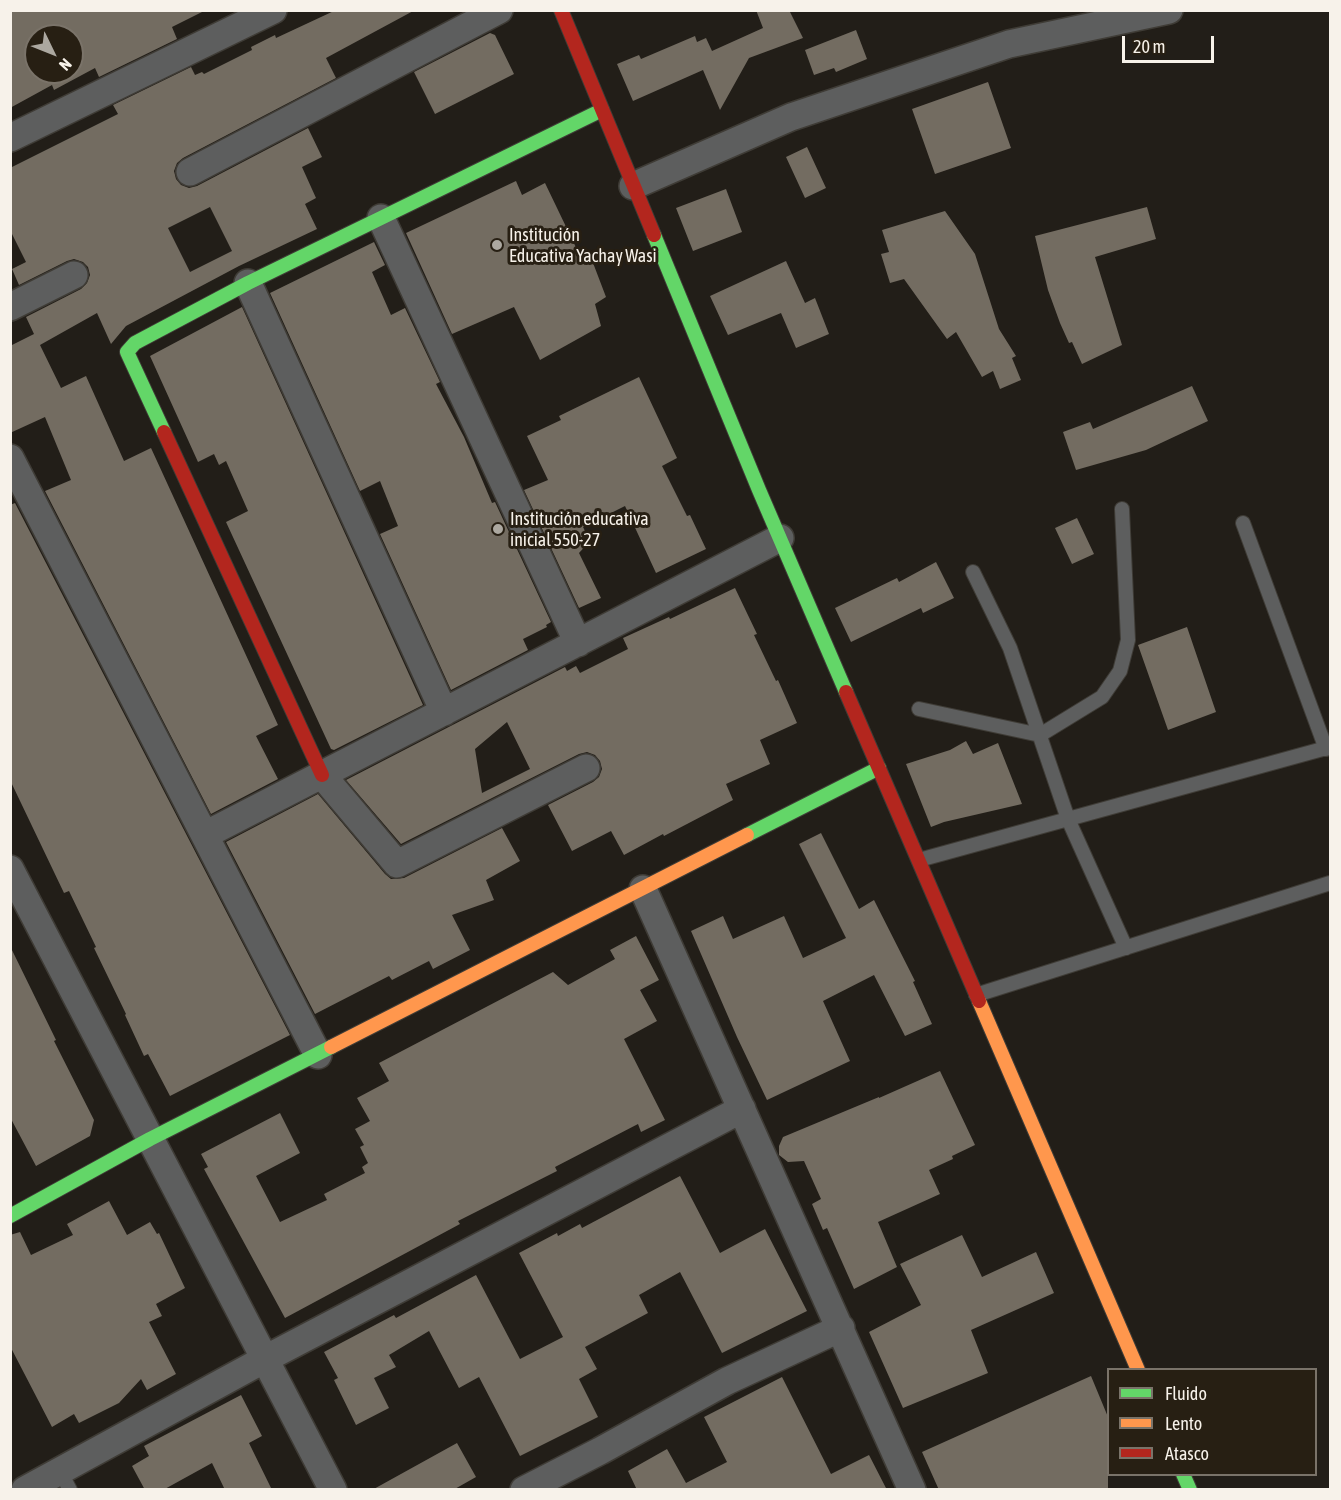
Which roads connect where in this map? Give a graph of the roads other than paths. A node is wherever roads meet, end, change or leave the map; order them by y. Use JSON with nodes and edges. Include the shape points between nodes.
{"nodes":[{"id":1,"x":499,"y":10,"type":"edge"},
{"id":2,"x":561,"y":10,"type":"edge"},
{"id":3,"x":1169,"y":10,"type":"edge"},
{"id":4,"x":267,"y":12,"type":"edge"},
{"id":5,"x":602,"y":110,"type":"junction"},
{"id":6,"x":10,"y":138,"type":"edge"},
{"id":7,"x":190,"y":172,"type":"dead end"},
{"id":8,"x":633,"y":186,"type":"junction"},
{"id":9,"x":381,"y":218,"type":"junction"},
{"id":10,"x":74,"y":275,"type":"dead end"},
{"id":11,"x":248,"y":283,"type":"junction"},
{"id":12,"x":10,"y":307,"type":"edge"},
{"id":13,"x":10,"y":458,"type":"edge"},
{"id":14,"x":1122,"y":509,"type":"dead end"},
{"id":15,"x":1243,"y":523,"type":"dead end"},
{"id":16,"x":780,"y":538,"type":"junction"},
{"id":17,"x":973,"y":572,"type":"dead end"},
{"id":18,"x":578,"y":643,"type":"junction"},
{"id":19,"x":919,"y":710,"type":"dead end"},
{"id":20,"x":444,"y":712,"type":"junction"},
{"id":21,"x":1040,"y":735,"type":"junction"},
{"id":22,"x":1328,"y":748,"type":"edge"},
{"id":23,"x":586,"y":768,"type":"dead end"},
{"id":24,"x":879,"y":768,"type":"junction"},
{"id":25,"x":322,"y":775,"type":"junction"},
{"id":26,"x":1068,"y":819,"type":"junction"},
{"id":27,"x":205,"y":835,"type":"junction"},
{"id":28,"x":918,"y":860,"type":"junction"},
{"id":29,"x":10,"y":869,"type":"edge"},
{"id":30,"x":1330,"y":883,"type":"edge"},
{"id":31,"x":643,"y":889,"type":"junction"},
{"id":32,"x":1126,"y":948,"type":"junction"},
{"id":33,"x":976,"y":995,"type":"junction"},
{"id":34,"x":318,"y":1055,"type":"junction"},
{"id":35,"x":742,"y":1109,"type":"junction"},
{"id":36,"x":150,"y":1139,"type":"junction"},
{"id":37,"x":10,"y":1216,"type":"edge"},
{"id":38,"x":841,"y":1328,"type":"junction"},
{"id":39,"x":265,"y":1359,"type":"junction"},
{"id":40,"x":1137,"y":1368,"type":"edge"},
{"id":41,"x":1184,"y":1476,"type":"edge"},
{"id":42,"x":65,"y":1480,"type":"edge"},
{"id":43,"x":25,"y":1490,"type":"edge"},
{"id":44,"x":333,"y":1490,"type":"edge"},
{"id":45,"x":524,"y":1490,"type":"edge"},
{"id":46,"x":912,"y":1490,"type":"edge"},
{"id":47,"x":1190,"y":1490,"type":"edge"}],
"edges":[{"from":1,"to":7,"type":"street"},
{"from":2,"to":5,"type":"street"},
{"from":3,"to":8,"type":"street","via":[[1009,44],[790,117]]},
{"from":4,"to":6,"type":"street"},
{"from":5,"to":8,"type":"street"},
{"from":5,"to":9,"type":"street"},
{"from":8,"to":16,"type":"street"},
{"from":9,"to":11,"type":"street"},
{"from":9,"to":18,"type":"street"},
{"from":10,"to":12,"type":"street"},
{"from":11,"to":20,"type":"street"},
{"from":11,"to":25,"type":"street","via":[[135,343],[127,352]]},
{"from":13,"to":27,"type":"street"},
{"from":14,"to":21,"type":"lane","via":[[1128,640],[1120,671],[1102,698]]},
{"from":15,"to":22,"type":"lane"},
{"from":16,"to":18,"type":"street"},
{"from":16,"to":24,"type":"street"},
{"from":17,"to":21,"type":"lane","via":[[1010,648]]},
{"from":18,"to":20,"type":"street"},
{"from":19,"to":21,"type":"lane"},
{"from":20,"to":25,"type":"street"},
{"from":21,"to":26,"type":"lane"},
{"from":22,"to":26,"type":"lane"},
{"from":23,"to":25,"type":"street","via":[[397,864]]},
{"from":24,"to":28,"type":"street"},
{"from":24,"to":31,"type":"street"},
{"from":25,"to":27,"type":"street"},
{"from":26,"to":28,"type":"lane"},
{"from":26,"to":32,"type":"lane"},
{"from":27,"to":34,"type":"street"},
{"from":28,"to":33,"type":"street"},
{"from":29,"to":36,"type":"street"},
{"from":30,"to":32,"type":"lane"},
{"from":31,"to":34,"type":"street"},
{"from":31,"to":35,"type":"street"},
{"from":32,"to":33,"type":"lane"},
{"from":33,"to":40,"type":"street"},
{"from":34,"to":36,"type":"street"},
{"from":35,"to":38,"type":"street"},
{"from":35,"to":39,"type":"street"},
{"from":36,"to":37,"type":"street"},
{"from":36,"to":39,"type":"street"},
{"from":38,"to":45,"type":"street","via":[[727,1381]]},
{"from":38,"to":46,"type":"street"},
{"from":39,"to":42,"type":"street"},
{"from":39,"to":44,"type":"street"},
{"from":41,"to":47,"type":"street"},
{"from":42,"to":43,"type":"street"}]}
